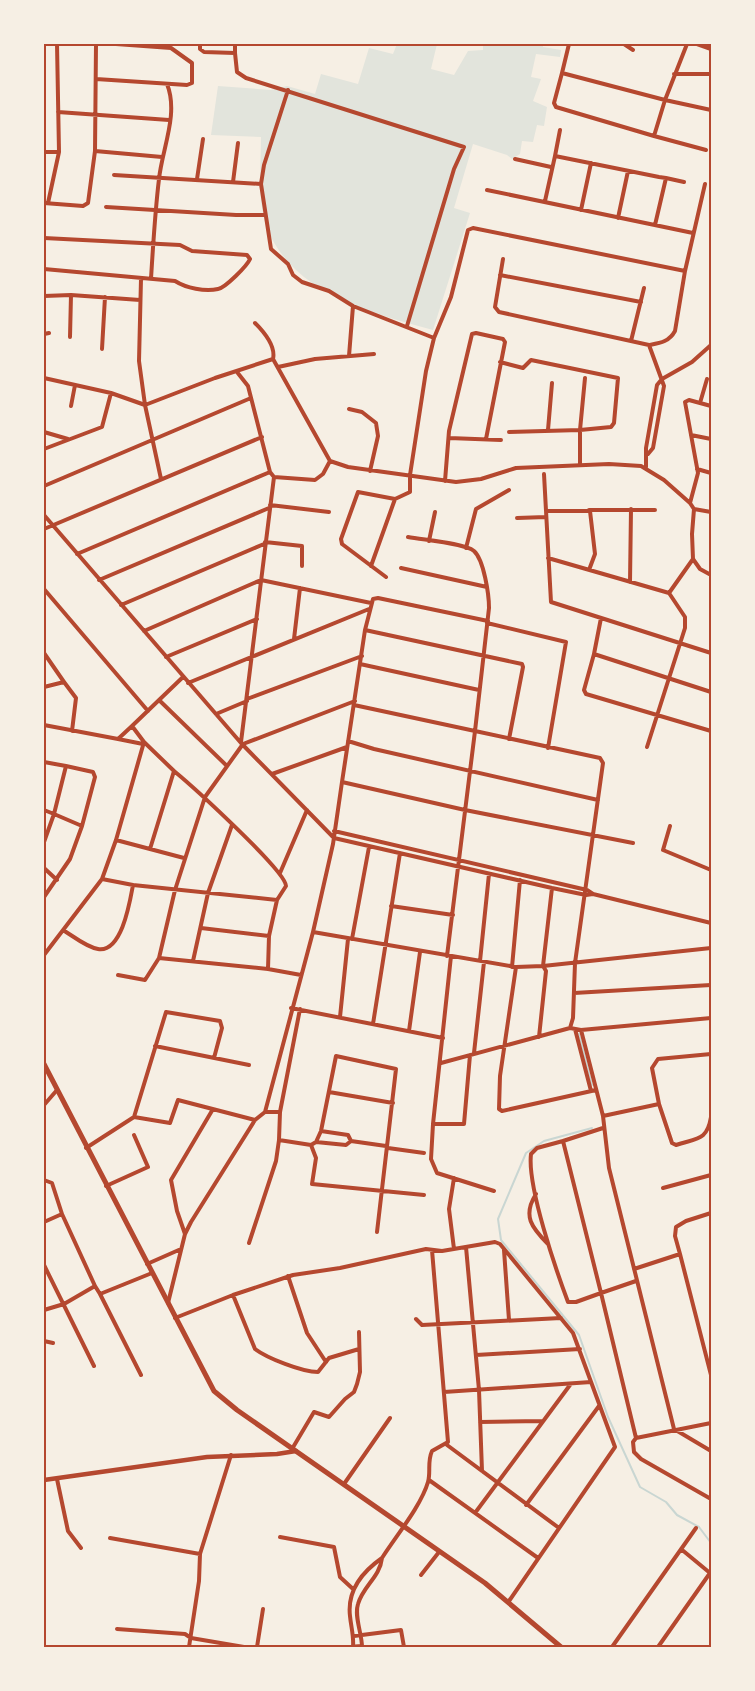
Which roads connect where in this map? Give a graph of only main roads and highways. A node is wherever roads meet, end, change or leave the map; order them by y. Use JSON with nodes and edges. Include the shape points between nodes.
{"nodes":[{"id":1,"x":44,"y":1064,"type":"edge"},
{"id":2,"x":554,"y":1645,"type":"edge"},
{"id":3,"x":561,"y":1647,"type":"edge"}],
"edges":[{"from":1,"to":2,"type":"main road","via":[[214,1391],[509,1601]]},
{"from":2,"to":3,"type":"main road"}]}
